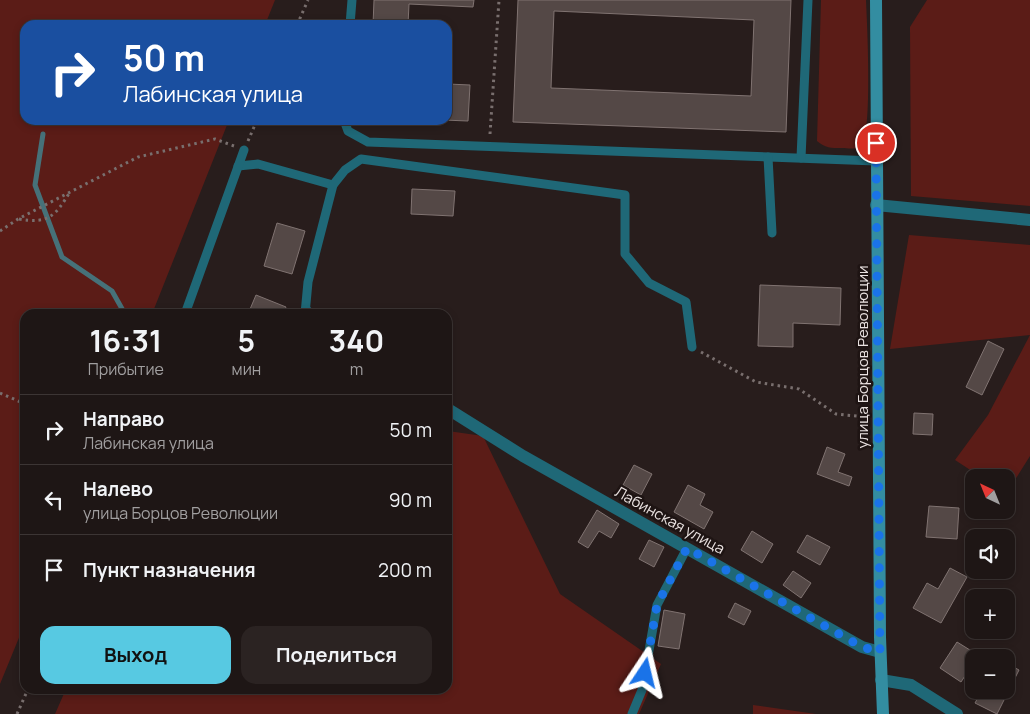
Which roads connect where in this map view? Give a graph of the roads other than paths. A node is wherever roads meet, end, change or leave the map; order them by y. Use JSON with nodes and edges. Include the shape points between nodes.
{"nodes":[{"id":1,"x":352,"y":0,"type":"edge"},
{"id":2,"x":808,"y":0,"type":"edge"},
{"id":3,"x":876,"y":0,"type":"edge"},
{"id":4,"x":350,"y":20,"type":"edge"},
{"id":5,"x":346,"y":125,"type":"edge"},
{"id":6,"x":244,"y":150,"type":"road end"},
{"id":7,"x":768,"y":157,"type":"junction"},
{"id":8,"x":801,"y":158,"type":"junction"},
{"id":9,"x":876,"y":161,"type":"junction"},
{"id":10,"x":238,"y":166,"type":"junction"},
{"id":11,"x":333,"y":185,"type":"junction"},
{"id":12,"x":876,"y":205,"type":"junction"},
{"id":13,"x":1030,"y":220,"type":"edge"},
{"id":14,"x":772,"y":233,"type":"dead end"},
{"id":15,"x":187,"y":309,"type":"edge"},
{"id":16,"x":306,"y":309,"type":"edge"},
{"id":17,"x":692,"y":346,"type":"road end"},
{"id":18,"x":452,"y":412,"type":"edge"},
{"id":19,"x":687,"y":548,"type":"junction"},
{"id":20,"x":880,"y":652,"type":"junction"},
{"id":21,"x":881,"y":680,"type":"junction"},
{"id":22,"x":632,"y":714,"type":"edge"},
{"id":23,"x":883,"y":714,"type":"edge"},
{"id":24,"x":958,"y":714,"type":"edge"}],
"edges":[{"from":1,"to":4,"type":"lane"},
{"from":2,"to":8,"type":"lane"},
{"from":3,"to":9,"type":"street","name":"улица Борцов Революции"},
{"from":5,"to":7,"type":"lane","via":[[348,131],[368,142]]},
{"from":6,"to":10,"type":"lane"},
{"from":7,"to":8,"type":"lane"},
{"from":7,"to":14,"type":"lane"},
{"from":8,"to":9,"type":"lane"},
{"from":9,"to":12,"type":"street","name":"улица Борцов Революции"},
{"from":10,"to":11,"type":"lane","via":[[258,164]]},
{"from":10,"to":15,"type":"lane"},
{"from":11,"to":16,"type":"lane","via":[[308,282]]},
{"from":11,"to":17,"type":"lane","via":[[360,159],[625,195],[625,254],[649,283],[686,302]]},
{"from":12,"to":13,"type":"street"},
{"from":12,"to":20,"type":"street","name":"улица Борцов Революции"},
{"from":18,"to":19,"type":"street","name":"Лабинская улица","via":[[523,456]]},
{"from":19,"to":20,"type":"street","name":"Лабинская улица","via":[[862,647]]},
{"from":19,"to":22,"type":"lane","via":[[657,605],[642,690]]},
{"from":20,"to":21,"type":"street","name":"улица Борцов Революции"},
{"from":21,"to":23,"type":"street","name":"улица Борцов Революции"},
{"from":21,"to":24,"type":"street","via":[[911,685]]}]}
